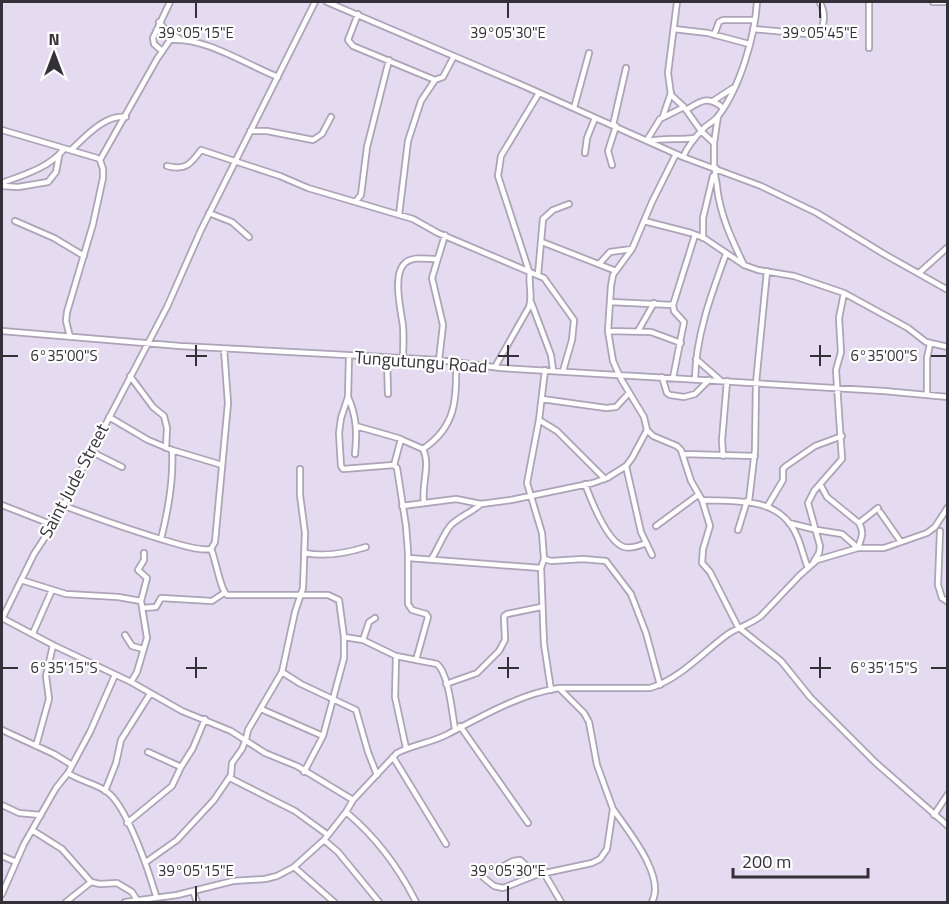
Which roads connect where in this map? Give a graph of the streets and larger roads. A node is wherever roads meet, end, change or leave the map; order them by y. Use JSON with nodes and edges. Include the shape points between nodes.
{"nodes":[{"id":1,"x":170,"y":2,"type":"edge"},
{"id":2,"x":315,"y":2,"type":"edge"},
{"id":3,"x":327,"y":2,"type":"edge"},
{"id":4,"x":677,"y":2,"type":"edge"},
{"id":5,"x":757,"y":2,"type":"edge"},
{"id":6,"x":869,"y":2,"type":"edge"},
{"id":7,"x":933,"y":2,"type":"edge"},
{"id":8,"x":948,"y":2,"type":"edge"},
{"id":9,"x":820,"y":3,"type":"dead end"},
{"id":10,"x":358,"y":14,"type":"junction"},
{"id":11,"x":755,"y":20,"type":"junction"},
{"id":12,"x":159,"y":22,"type":"junction"},
{"id":13,"x":674,"y":29,"type":"junction"},
{"id":14,"x":753,"y":29,"type":"junction"},
{"id":15,"x":714,"y":35,"type":"junction"},
{"id":16,"x":182,"y":40,"type":"junction"},
{"id":17,"x":749,"y":44,"type":"junction"},
{"id":18,"x":869,"y":48,"type":"dead end"},
{"id":19,"x":162,"y":51,"type":"junction"},
{"id":20,"x":590,"y":53,"type":"dead end"},
{"id":21,"x":454,"y":56,"type":"junction"},
{"id":22,"x":389,"y":60,"type":"junction"},
{"id":23,"x":626,"y":68,"type":"dead end"},
{"id":24,"x":278,"y":76,"type":"junction"},
{"id":25,"x":435,"y":80,"type":"junction"},
{"id":26,"x":734,"y":87,"type":"junction"},
{"id":27,"x":539,"y":93,"type":"junction"},
{"id":28,"x":671,"y":93,"type":"junction"},
{"id":29,"x":713,"y":101,"type":"junction"},
{"id":30,"x":574,"y":108,"type":"junction"},
{"id":31,"x":723,"y":108,"type":"junction"},
{"id":32,"x":685,"y":109,"type":"junction"},
{"id":33,"x":718,"y":116,"type":"junction"},
{"id":34,"x":126,"y":117,"type":"junction"},
{"id":35,"x":331,"y":117,"type":"dead end"},
{"id":36,"x":663,"y":117,"type":"junction"},
{"id":37,"x":595,"y":118,"type":"junction"},
{"id":38,"x":614,"y":126,"type":"junction"},
{"id":39,"x":2,"y":130,"type":"edge"},
{"id":40,"x":250,"y":131,"type":"junction"},
{"id":41,"x":701,"y":131,"type":"junction"},
{"id":42,"x":694,"y":138,"type":"junction"},
{"id":43,"x":648,"y":141,"type":"junction"},
{"id":44,"x":714,"y":143,"type":"junction"},
{"id":45,"x":64,"y":149,"type":"junction"},
{"id":46,"x":70,"y":150,"type":"junction"},
{"id":47,"x":585,"y":153,"type":"dead end"},
{"id":48,"x":676,"y":153,"type":"junction"},
{"id":49,"x":59,"y":156,"type":"junction"},
{"id":50,"x":683,"y":157,"type":"junction"},
{"id":51,"x":100,"y":160,"type":"junction"},
{"id":52,"x":235,"y":163,"type":"junction"},
{"id":53,"x":612,"y":165,"type":"dead end"},
{"id":54,"x":167,"y":166,"type":"dead end"},
{"id":55,"x":715,"y":170,"type":"junction"},
{"id":56,"x":2,"y":184,"type":"edge"},
{"id":57,"x":356,"y":201,"type":"junction"},
{"id":58,"x":570,"y":204,"type":"dead end"},
{"id":59,"x":209,"y":213,"type":"junction"},
{"id":60,"x":399,"y":215,"type":"junction"},
{"id":61,"x":15,"y":221,"type":"dead end"},
{"id":62,"x":644,"y":221,"type":"junction"},
{"id":63,"x":445,"y":235,"type":"junction"},
{"id":64,"x":695,"y":235,"type":"junction"},
{"id":65,"x":249,"y":237,"type":"dead end"},
{"id":66,"x":703,"y":238,"type":"junction"},
{"id":67,"x":542,"y":242,"type":"junction"},
{"id":68,"x":948,"y":247,"type":"edge"},
{"id":69,"x":632,"y":249,"type":"junction"},
{"id":70,"x":726,"y":254,"type":"junction"},
{"id":71,"x":84,"y":256,"type":"junction"},
{"id":72,"x":436,"y":259,"type":"junction"},
{"id":73,"x":599,"y":264,"type":"junction"},
{"id":74,"x":744,"y":266,"type":"junction"},
{"id":75,"x":616,"y":271,"type":"junction"},
{"id":76,"x":767,"y":271,"type":"junction"},
{"id":77,"x":529,"y":272,"type":"junction"},
{"id":78,"x":919,"y":273,"type":"junction"},
{"id":79,"x":538,"y":275,"type":"junction"},
{"id":80,"x":948,"y":290,"type":"edge"},
{"id":81,"x":844,"y":293,"type":"junction"},
{"id":82,"x":531,"y":302,"type":"junction"},
{"id":83,"x":610,"y":302,"type":"junction"},
{"id":84,"x":654,"y":303,"type":"junction"},
{"id":85,"x":673,"y":305,"type":"junction"},
{"id":86,"x":2,"y":331,"type":"edge"},
{"id":87,"x":608,"y":331,"type":"junction"},
{"id":88,"x":638,"y":331,"type":"junction"},
{"id":89,"x":70,"y":337,"type":"junction"},
{"id":90,"x":148,"y":343,"type":"junction"},
{"id":91,"x":681,"y":343,"type":"junction"},
{"id":92,"x":930,"y":344,"type":"junction"},
{"id":93,"x":948,"y":346,"type":"edge"},
{"id":94,"x":224,"y":349,"type":"junction"},
{"id":95,"x":349,"y":356,"type":"junction"},
{"id":96,"x":387,"y":358,"type":"junction"},
{"id":97,"x":403,"y":359,"type":"junction"},
{"id":98,"x":696,"y":359,"type":"junction"},
{"id":99,"x":439,"y":360,"type":"junction"},
{"id":100,"x":456,"y":363,"type":"junction"},
{"id":101,"x":495,"y":367,"type":"junction"},
{"id":102,"x":545,"y":370,"type":"junction"},
{"id":103,"x":553,"y":370,"type":"junction"},
{"id":104,"x":563,"y":371,"type":"junction"},
{"id":105,"x":618,"y":374,"type":"junction"},
{"id":106,"x":130,"y":376,"type":"junction"},
{"id":107,"x":662,"y":377,"type":"junction"},
{"id":108,"x":673,"y":378,"type":"junction"},
{"id":109,"x":695,"y":379,"type":"junction"},
{"id":110,"x":709,"y":380,"type":"junction"},
{"id":111,"x":720,"y":380,"type":"junction"},
{"id":112,"x":727,"y":381,"type":"junction"},
{"id":113,"x":756,"y":383,"type":"junction"},
{"id":114,"x":837,"y":389,"type":"junction"},
{"id":115,"x":629,"y":393,"type":"junction"},
{"id":116,"x":388,"y":394,"type":"dead end"},
{"id":117,"x":927,"y":395,"type":"junction"},
{"id":118,"x":348,"y":397,"type":"junction"},
{"id":119,"x":948,"y":397,"type":"edge"},
{"id":120,"x":542,"y":399,"type":"junction"},
{"id":121,"x":109,"y":417,"type":"junction"},
{"id":122,"x":539,"y":420,"type":"junction"},
{"id":123,"x":356,"y":426,"type":"junction"},
{"id":124,"x":647,"y":430,"type":"junction"},
{"id":125,"x":842,"y":436,"type":"junction"},
{"id":126,"x":400,"y":439,"type":"junction"},
{"id":127,"x":166,"y":448,"type":"junction"},
{"id":128,"x":423,"y":449,"type":"junction"},
{"id":129,"x":172,"y":450,"type":"junction"},
{"id":130,"x":90,"y":451,"type":"junction"},
{"id":131,"x":355,"y":454,"type":"dead end"},
{"id":132,"x":683,"y":454,"type":"junction"},
{"id":133,"x":723,"y":456,"type":"junction"},
{"id":134,"x":755,"y":456,"type":"junction"},
{"id":135,"x":222,"y":465,"type":"junction"},
{"id":136,"x":394,"y":465,"type":"junction"},
{"id":137,"x":626,"y":466,"type":"junction"},
{"id":138,"x":122,"y":467,"type":"dead end"},
{"id":139,"x":300,"y":469,"type":"dead end"},
{"id":140,"x":605,"y":479,"type":"junction"},
{"id":141,"x":585,"y":484,"type":"junction"},
{"id":142,"x":820,"y":484,"type":"junction"},
{"id":143,"x":530,"y":497,"type":"junction"},
{"id":144,"x":700,"y":498,"type":"junction"},
{"id":145,"x":748,"y":501,"type":"junction"},
{"id":146,"x":424,"y":502,"type":"junction"},
{"id":147,"x":481,"y":504,"type":"junction"},
{"id":148,"x":2,"y":505,"type":"edge"},
{"id":149,"x":62,"y":505,"type":"junction"},
{"id":150,"x":402,"y":506,"type":"junction"},
{"id":151,"x":767,"y":507,"type":"junction"},
{"id":152,"x":948,"y":507,"type":"edge"},
{"id":153,"x":789,"y":523,"type":"junction"},
{"id":154,"x":859,"y":523,"type":"junction"},
{"id":155,"x":53,"y":525,"type":"junction"},
{"id":156,"x":656,"y":526,"type":"dead end"},
{"id":157,"x":938,"y":529,"type":"junction"},
{"id":158,"x":738,"y":530,"type":"dead end"},
{"id":159,"x":817,"y":531,"type":"junction"},
{"id":160,"x":947,"y":536,"type":"edge"},
{"id":161,"x":161,"y":539,"type":"junction"},
{"id":162,"x":901,"y":542,"type":"junction"},
{"id":163,"x":646,"y":543,"type":"junction"},
{"id":164,"x":366,"y":547,"type":"dead end"},
{"id":165,"x":858,"y":548,"type":"junction"},
{"id":166,"x":212,"y":549,"type":"junction"},
{"id":167,"x":144,"y":553,"type":"dead end"},
{"id":168,"x":305,"y":553,"type":"junction"},
{"id":169,"x":652,"y":555,"type":"dead end"},
{"id":170,"x":409,"y":558,"type":"junction"},
{"id":171,"x":432,"y":558,"type":"junction"},
{"id":172,"x":544,"y":560,"type":"junction"},
{"id":173,"x":813,"y":563,"type":"junction"},
{"id":174,"x":541,"y":568,"type":"junction"},
{"id":175,"x":808,"y":568,"type":"junction"},
{"id":176,"x":21,"y":580,"type":"junction"},
{"id":177,"x":52,"y":590,"type":"junction"},
{"id":178,"x":224,"y":593,"type":"junction"},
{"id":179,"x":301,"y":595,"type":"junction"},
{"id":180,"x":141,"y":601,"type":"junction"},
{"id":181,"x":948,"y":602,"type":"edge"},
{"id":182,"x":542,"y":607,"type":"junction"},
{"id":183,"x":142,"y":608,"type":"junction"},
{"id":184,"x":2,"y":618,"type":"edge"},
{"id":185,"x":375,"y":618,"type":"dead end"},
{"id":186,"x":738,"y":627,"type":"junction"},
{"id":187,"x":33,"y":633,"type":"junction"},
{"id":188,"x":125,"y":636,"type":"dead end"},
{"id":189,"x":344,"y":637,"type":"junction"},
{"id":190,"x":363,"y":640,"type":"junction"},
{"id":191,"x":53,"y":645,"type":"junction"},
{"id":192,"x":143,"y":649,"type":"junction"},
{"id":193,"x":396,"y":656,"type":"junction"},
{"id":194,"x":416,"y":660,"type":"junction"},
{"id":195,"x":282,"y":672,"type":"junction"},
{"id":196,"x":115,"y":675,"type":"junction"},
{"id":197,"x":131,"y":682,"type":"junction"},
{"id":198,"x":446,"y":684,"type":"junction"},
{"id":199,"x":660,"y":685,"type":"junction"},
{"id":200,"x":559,"y":688,"type":"junction"},
{"id":201,"x":550,"y":690,"type":"junction"},
{"id":202,"x":150,"y":694,"type":"junction"},
{"id":203,"x":334,"y":698,"type":"junction"},
{"id":204,"x":261,"y":709,"type":"junction"},
{"id":205,"x":205,"y":719,"type":"junction"},
{"id":206,"x":458,"y":728,"type":"junction"},
{"id":207,"x":2,"y":730,"type":"edge"},
{"id":208,"x":322,"y":736,"type":"junction"},
{"id":209,"x":246,"y":740,"type":"junction"},
{"id":210,"x":36,"y":746,"type":"junction"},
{"id":211,"x":406,"y":748,"type":"junction"},
{"id":212,"x":148,"y":752,"type":"dead end"},
{"id":213,"x":393,"y":757,"type":"junction"},
{"id":214,"x":72,"y":765,"type":"junction"},
{"id":215,"x":181,"y":766,"type":"junction"},
{"id":216,"x":304,"y":772,"type":"junction"},
{"id":217,"x":68,"y":773,"type":"junction"},
{"id":218,"x":377,"y":775,"type":"junction"},
{"id":219,"x":230,"y":778,"type":"junction"},
{"id":220,"x":105,"y":790,"type":"junction"},
{"id":221,"x":948,"y":794,"type":"edge"},
{"id":222,"x":353,"y":800,"type":"junction"},
{"id":223,"x":2,"y":805,"type":"edge"},
{"id":224,"x":613,"y":809,"type":"junction"},
{"id":225,"x":346,"y":812,"type":"junction"},
{"id":226,"x":41,"y":815,"type":"junction"},
{"id":227,"x":933,"y":815,"type":"junction"},
{"id":228,"x":528,"y":822,"type":"dead end"},
{"id":229,"x":128,"y":823,"type":"junction"},
{"id":230,"x":948,"y":826,"type":"edge"},
{"id":231,"x":32,"y":830,"type":"junction"},
{"id":232,"x":328,"y":835,"type":"junction"},
{"id":233,"x":324,"y":840,"type":"junction"},
{"id":234,"x":446,"y":844,"type":"dead end"},
{"id":235,"x":2,"y":856,"type":"edge"},
{"id":236,"x":16,"y":862,"type":"junction"},
{"id":237,"x":146,"y":862,"type":"junction"},
{"id":238,"x":294,"y":867,"type":"junction"},
{"id":239,"x":500,"y":868,"type":"dead end"},
{"id":240,"x":544,"y":873,"type":"junction"},
{"id":241,"x":536,"y":875,"type":"junction"},
{"id":242,"x":484,"y":878,"type":"dead end"},
{"id":243,"x":91,"y":882,"type":"junction"},
{"id":244,"x":193,"y":891,"type":"junction"},
{"id":245,"x":2,"y":894,"type":"edge"},
{"id":246,"x":156,"y":896,"type":"junction"},
{"id":247,"x":327,"y":897,"type":"junction"},
{"id":248,"x":136,"y":900,"type":"junction"},
{"id":249,"x":66,"y":903,"type":"edge"},
{"id":250,"x":125,"y":903,"type":"edge"},
{"id":251,"x":197,"y":903,"type":"edge"},
{"id":252,"x":321,"y":903,"type":"edge"},
{"id":253,"x":334,"y":903,"type":"edge"},
{"id":254,"x":379,"y":903,"type":"edge"},
{"id":255,"x":416,"y":903,"type":"edge"},
{"id":256,"x":561,"y":903,"type":"edge"},
{"id":257,"x":652,"y":903,"type":"edge"}],
"edges":[{"from":1,"to":12,"type":"street"},
{"from":2,"to":24,"type":"street","name":"Saint Jude Street"},
{"from":3,"to":10,"type":"street"},
{"from":4,"to":13,"type":"street"},
{"from":5,"to":11,"type":"street"},
{"from":6,"to":18,"type":"street"},
{"from":7,"to":8,"type":"street"},
{"from":9,"to":14,"type":"street","via":[[824,12],[817,35]]},
{"from":10,"to":21,"type":"street"},
{"from":10,"to":22,"type":"street","via":[[348,42]]},
{"from":11,"to":14,"type":"street"},
{"from":11,"to":15,"type":"street","via":[[723,20]]},
{"from":12,"to":16,"type":"street"},
{"from":12,"to":19,"type":"street","via":[[153,41]]},
{"from":13,"to":15,"type":"street"},
{"from":13,"to":28,"type":"street","via":[[668,73]]},
{"from":14,"to":17,"type":"street"},
{"from":15,"to":17,"type":"street"},
{"from":16,"to":19,"type":"street","via":[[170,40]]},
{"from":16,"to":24,"type":"street","via":[[210,46]]},
{"from":17,"to":26,"type":"street"},
{"from":19,"to":34,"type":"street"},
{"from":20,"to":30,"type":"street"},
{"from":21,"to":25,"type":"street","via":[[442,77]]},
{"from":21,"to":27,"type":"street"},
{"from":22,"to":25,"type":"street"},
{"from":22,"to":57,"type":"street","via":[[367,147],[361,195]]},
{"from":23,"to":38,"type":"street"},
{"from":24,"to":40,"type":"street","name":"Saint Jude Street"},
{"from":25,"to":60,"type":"street","via":[[421,101],[408,141]]},
{"from":26,"to":29,"type":"street"},
{"from":26,"to":31,"type":"street"},
{"from":27,"to":30,"type":"street"},
{"from":27,"to":77,"type":"street","via":[[501,156],[498,176]]},
{"from":28,"to":32,"type":"street"},
{"from":28,"to":36,"type":"street"},
{"from":29,"to":31,"type":"street"},
{"from":29,"to":32,"type":"street"},
{"from":30,"to":37,"type":"street"},
{"from":31,"to":33,"type":"street"},
{"from":32,"to":36,"type":"street"},
{"from":32,"to":41,"type":"street"},
{"from":33,"to":41,"type":"street"},
{"from":33,"to":44,"type":"street"},
{"from":34,"to":46,"type":"street","via":[[109,119]]},
{"from":34,"to":51,"type":"street"},
{"from":35,"to":40,"type":"street","via":[[322,134],[313,140]]},
{"from":36,"to":43,"type":"street"},
{"from":37,"to":38,"type":"street"},
{"from":37,"to":47,"type":"street"},
{"from":38,"to":43,"type":"street"},
{"from":38,"to":53,"type":"street","via":[[608,151]]},
{"from":39,"to":45,"type":"street"},
{"from":40,"to":52,"type":"street","name":"Saint Jude Street"},
{"from":41,"to":42,"type":"street"},
{"from":41,"to":44,"type":"street"},
{"from":42,"to":43,"type":"street"},
{"from":42,"to":50,"type":"street"},
{"from":43,"to":48,"type":"street"},
{"from":44,"to":55,"type":"street"},
{"from":45,"to":46,"type":"street"},
{"from":45,"to":49,"type":"street"},
{"from":46,"to":51,"type":"street"},
{"from":48,"to":50,"type":"street"},
{"from":48,"to":62,"type":"street"},
{"from":49,"to":56,"type":"street"},
{"from":49,"to":56,"type":"street","via":[[56,172],[48,182],[18,187]]},
{"from":50,"to":55,"type":"street"},
{"from":51,"to":71,"type":"street","via":[[103,178]]},
{"from":52,"to":54,"type":"street","via":[[201,150],[187,167]]},
{"from":52,"to":57,"type":"street"},
{"from":52,"to":59,"type":"street","name":"Saint Jude Street"},
{"from":55,"to":66,"type":"street","via":[[704,211]]},
{"from":55,"to":74,"type":"street","via":[[718,205]]},
{"from":55,"to":78,"type":"street","via":[[761,186],[817,213]]},
{"from":57,"to":60,"type":"street"},
{"from":58,"to":67,"type":"street","via":[[546,214]]},
{"from":59,"to":65,"type":"street","via":[[232,222]]},
{"from":59,"to":90,"type":"street","name":"Saint Jude Street"},
{"from":60,"to":63,"type":"street"},
{"from":61,"to":71,"type":"street"},
{"from":62,"to":64,"type":"street"},
{"from":62,"to":69,"type":"street"},
{"from":63,"to":72,"type":"street"},
{"from":63,"to":77,"type":"street"},
{"from":64,"to":66,"type":"street"},
{"from":64,"to":85,"type":"street"},
{"from":66,"to":70,"type":"street"},
{"from":67,"to":73,"type":"street"},
{"from":67,"to":79,"type":"street"},
{"from":68,"to":78,"type":"street"},
{"from":69,"to":73,"type":"street","via":[[610,252]]},
{"from":69,"to":75,"type":"street"},
{"from":70,"to":74,"type":"street"},
{"from":70,"to":98,"type":"street","via":[[704,315]]},
{"from":71,"to":89,"type":"street","via":[[68,312]]},
{"from":72,"to":97,"type":"street","via":[[413,259],[399,272]]},
{"from":72,"to":99,"type":"street","via":[[432,278],[444,331]]},
{"from":73,"to":75,"type":"street"},
{"from":74,"to":76,"type":"street"},
{"from":75,"to":83,"type":"street","via":[[610,286]]},
{"from":76,"to":81,"type":"street"},
{"from":76,"to":113,"type":"street"},
{"from":77,"to":79,"type":"street"},
{"from":77,"to":82,"type":"street"},
{"from":78,"to":80,"type":"street"},
{"from":79,"to":104,"type":"street","via":[[549,282],[574,320]]},
{"from":81,"to":92,"type":"street"},
{"from":81,"to":114,"type":"street","via":[[839,318]]},
{"from":82,"to":101,"type":"street"},
{"from":82,"to":103,"type":"street"},
{"from":83,"to":84,"type":"street"},
{"from":83,"to":87,"type":"street"},
{"from":84,"to":85,"type":"street"},
{"from":84,"to":88,"type":"street"},
{"from":85,"to":91,"type":"street","via":[[684,322]]},
{"from":86,"to":89,"type":"street","name":"Tungutungu Road"},
{"from":87,"to":88,"type":"street"},
{"from":87,"to":105,"type":"street"},
{"from":88,"to":91,"type":"street"},
{"from":89,"to":90,"type":"street","name":"Tungutungu Road"},
{"from":90,"to":94,"type":"street","name":"Tungutungu Road"},
{"from":90,"to":106,"type":"street","name":"Saint Jude Street"},
{"from":91,"to":108,"type":"street"},
{"from":92,"to":93,"type":"street"},
{"from":92,"to":117,"type":"street"},
{"from":94,"to":95,"type":"street","name":"Tungutungu Road"},
{"from":94,"to":135,"type":"street","via":[[228,403]]},
{"from":95,"to":96,"type":"street","name":"Tungutungu Road"},
{"from":95,"to":118,"type":"street"},
{"from":96,"to":97,"type":"street","name":"Tungutungu Road"},
{"from":96,"to":116,"type":"street"},
{"from":97,"to":99,"type":"street","name":"Tungutungu Road"},
{"from":98,"to":109,"type":"street"},
{"from":98,"to":111,"type":"street"},
{"from":99,"to":100,"type":"street","name":"Tungutungu Road"},
{"from":100,"to":101,"type":"street","name":"Tungutungu Road"},
{"from":100,"to":128,"type":"street","via":[[457,389],[450,418],[444,430]]},
{"from":101,"to":102,"type":"street","name":"Tungutungu Road"},
{"from":102,"to":103,"type":"street","name":"Tungutungu Road"},
{"from":102,"to":120,"type":"street"},
{"from":103,"to":104,"type":"street","name":"Tungutungu Road"},
{"from":104,"to":105,"type":"street","name":"Tungutungu Road"},
{"from":105,"to":107,"type":"street","name":"Tungutungu Road"},
{"from":105,"to":115,"type":"street"},
{"from":106,"to":121,"type":"street","name":"Saint Jude Street"},
{"from":106,"to":127,"type":"street","via":[[164,416]]},
{"from":107,"to":108,"type":"street","name":"Tungutungu Road"},
{"from":107,"to":110,"type":"street","via":[[667,393],[684,397],[695,394]]},
{"from":108,"to":109,"type":"street","name":"Tungutungu Road"},
{"from":109,"to":110,"type":"street","name":"Tungutungu Road"},
{"from":110,"to":111,"type":"street","name":"Tungutungu Road"},
{"from":111,"to":112,"type":"street","name":"Tungutungu Road"},
{"from":112,"to":113,"type":"street","name":"Tungutungu Road"},
{"from":112,"to":133,"type":"street"},
{"from":113,"to":114,"type":"street","name":"Tungutungu Road"},
{"from":113,"to":134,"type":"street"},
{"from":114,"to":117,"type":"street","name":"Tungutungu Road"},
{"from":114,"to":125,"type":"street"},
{"from":115,"to":120,"type":"street","via":[[616,407],[606,408]]},
{"from":115,"to":124,"type":"street"},
{"from":117,"to":119,"type":"street","name":"Tungutungu Road"},
{"from":118,"to":123,"type":"street"},
{"from":118,"to":136,"type":"street","via":[[339,433],[343,469]]},
{"from":120,"to":122,"type":"street"},
{"from":121,"to":127,"type":"street"},
{"from":121,"to":130,"type":"street","name":"Saint Jude Street"},
{"from":122,"to":140,"type":"street","via":[[557,431]]},
{"from":122,"to":143,"type":"street","via":[[527,483]]},
{"from":123,"to":126,"type":"street"},
{"from":123,"to":131,"type":"street"},
{"from":124,"to":132,"type":"street","via":[[677,446]]},
{"from":124,"to":137,"type":"street"},
{"from":125,"to":142,"type":"street","via":[[842,459]]},
{"from":125,"to":151,"type":"street","via":[[814,446],[786,465],[783,480]]},
{"from":126,"to":128,"type":"street"},
{"from":126,"to":136,"type":"street"},
{"from":127,"to":129,"type":"street"},
{"from":128,"to":146,"type":"street"},
{"from":129,"to":135,"type":"street"},
{"from":129,"to":161,"type":"street","via":[[170,495]]},
{"from":130,"to":138,"type":"street"},
{"from":130,"to":149,"type":"street","name":"Saint Jude Street"},
{"from":132,"to":133,"type":"street"},
{"from":132,"to":144,"type":"street"},
{"from":133,"to":134,"type":"street"},
{"from":134,"to":145,"type":"street"},
{"from":135,"to":166,"type":"street"},
{"from":136,"to":150,"type":"street"},
{"from":137,"to":140,"type":"street"},
{"from":137,"to":163,"type":"street"},
{"from":139,"to":168,"type":"street"},
{"from":140,"to":141,"type":"street"},
{"from":141,"to":143,"type":"street"},
{"from":141,"to":163,"type":"street","via":[[616,543],[626,548]]},
{"from":142,"to":154,"type":"street","via":[[827,497]]},
{"from":142,"to":159,"type":"street","via":[[808,503]]},
{"from":143,"to":147,"type":"street"},
{"from":143,"to":172,"type":"street","via":[[542,533]]},
{"from":144,"to":145,"type":"street"},
{"from":144,"to":156,"type":"street"},
{"from":144,"to":186,"type":"street","via":[[710,526],[702,563]]},
{"from":145,"to":151,"type":"street"},
{"from":145,"to":158,"type":"street"},
{"from":146,"to":147,"type":"street","via":[[456,499]]},
{"from":146,"to":150,"type":"street"},
{"from":147,"to":171,"type":"street","via":[[453,523]]},
{"from":148,"to":155,"type":"street"},
{"from":149,"to":155,"type":"street","name":"Saint Jude Street"},
{"from":149,"to":161,"type":"street"},
{"from":150,"to":170,"type":"street"},
{"from":151,"to":153,"type":"street"},
{"from":152,"to":157,"type":"street"},
{"from":153,"to":159,"type":"street"},
{"from":153,"to":175,"type":"street","via":[[797,534]]},
{"from":154,"to":162,"type":"street","via":[[879,510]]},
{"from":154,"to":165,"type":"street","via":[[863,534]]},
{"from":155,"to":176,"type":"street","name":"Saint Jude Street"},
{"from":157,"to":160,"type":"street"},
{"from":157,"to":162,"type":"street"},
{"from":157,"to":181,"type":"street","via":[[938,585],[942,598]]},
{"from":159,"to":165,"type":"street","via":[[842,534]]},
{"from":159,"to":173,"type":"street","via":[[820,550]]},
{"from":161,"to":166,"type":"street"},
{"from":162,"to":165,"type":"street","via":[[884,548]]},
{"from":163,"to":169,"type":"street"},
{"from":164,"to":168,"type":"street","via":[[321,555]]},
{"from":165,"to":173,"type":"street"},
{"from":166,"to":178,"type":"street"},
{"from":167,"to":180,"type":"street","via":[[138,568],[147,578]]},
{"from":168,"to":179,"type":"street"},
{"from":170,"to":171,"type":"street"},
{"from":170,"to":194,"type":"street","via":[[408,604],[428,617]]},
{"from":171,"to":174,"type":"street"},
{"from":172,"to":174,"type":"street"},
{"from":172,"to":199,"type":"street","via":[[606,561],[631,594]]},
{"from":173,"to":175,"type":"street"},
{"from":174,"to":182,"type":"street"},
{"from":175,"to":186,"type":"street","via":[[753,623]]},
{"from":176,"to":177,"type":"street"},
{"from":176,"to":184,"type":"street","name":"Saint Jude Street"},
{"from":177,"to":180,"type":"street"},
{"from":177,"to":187,"type":"street"},
{"from":178,"to":179,"type":"street"},
{"from":178,"to":183,"type":"street","via":[[212,601],[161,598],[156,607]]},
{"from":179,"to":189,"type":"street","via":[[337,597]]},
{"from":179,"to":195,"type":"street"},
{"from":180,"to":183,"type":"street"},
{"from":182,"to":198,"type":"street","via":[[504,616],[505,640],[499,651],[477,673]]},
{"from":182,"to":201,"type":"street"},
{"from":183,"to":192,"type":"street","via":[[147,638]]},
{"from":184,"to":187,"type":"street"},
{"from":185,"to":190,"type":"street","via":[[369,622]]},
{"from":186,"to":199,"type":"street"},
{"from":186,"to":227,"type":"street","via":[[781,661],[810,697]]},
{"from":187,"to":191,"type":"street"},
{"from":188,"to":192,"type":"street","via":[[132,645]]},
{"from":189,"to":190,"type":"street"},
{"from":189,"to":203,"type":"street","via":[[344,658]]},
{"from":190,"to":193,"type":"street"},
{"from":191,"to":196,"type":"street"},
{"from":191,"to":210,"type":"street","via":[[46,676],[48,706]]},
{"from":192,"to":197,"type":"street"},
{"from":193,"to":194,"type":"street"},
{"from":193,"to":211,"type":"street","via":[[395,697]]},
{"from":194,"to":198,"type":"street","via":[[437,664]]},
{"from":195,"to":203,"type":"street"},
{"from":195,"to":204,"type":"street"},
{"from":196,"to":197,"type":"street"},
{"from":196,"to":214,"type":"street"},
{"from":197,"to":202,"type":"street"},
{"from":198,"to":206,"type":"street"},
{"from":199,"to":200,"type":"street"},
{"from":200,"to":201,"type":"street"},
{"from":200,"to":224,"type":"street","via":[[589,722],[597,765]]},
{"from":201,"to":206,"type":"street","via":[[484,714]]},
{"from":202,"to":205,"type":"street"},
{"from":202,"to":220,"type":"street","via":[[122,740]]},
{"from":203,"to":208,"type":"street"},
{"from":203,"to":218,"type":"street","via":[[357,710]]},
{"from":204,"to":208,"type":"street"},
{"from":204,"to":209,"type":"street"},
{"from":205,"to":209,"type":"street"},
{"from":205,"to":215,"type":"street","via":[[188,759]]},
{"from":206,"to":211,"type":"street"},
{"from":206,"to":228,"type":"street"},
{"from":207,"to":210,"type":"street"},
{"from":208,"to":216,"type":"street"},
{"from":209,"to":216,"type":"street"},
{"from":209,"to":219,"type":"street","via":[[232,763]]},
{"from":210,"to":214,"type":"street"},
{"from":211,"to":213,"type":"street"},
{"from":212,"to":215,"type":"street"},
{"from":213,"to":218,"type":"street"},
{"from":213,"to":234,"type":"street"},
{"from":214,"to":217,"type":"street"},
{"from":215,"to":229,"type":"street","via":[[167,792]]},
{"from":216,"to":222,"type":"street"},
{"from":217,"to":220,"type":"street"},
{"from":217,"to":226,"type":"street"},
{"from":218,"to":222,"type":"street"},
{"from":219,"to":232,"type":"street","via":[[295,811]]},
{"from":219,"to":237,"type":"street","via":[[185,832]]},
{"from":220,"to":229,"type":"street"},
{"from":221,"to":227,"type":"street"},
{"from":222,"to":225,"type":"street"},
{"from":223,"to":226,"type":"street","via":[[19,813]]},
{"from":224,"to":240,"type":"street","via":[[609,842],[600,859]]},
{"from":224,"to":257,"type":"street","via":[[647,862],[655,882]]},
{"from":225,"to":232,"type":"street"},
{"from":225,"to":255,"type":"street","via":[[364,827],[399,870]]},
{"from":226,"to":231,"type":"street"},
{"from":227,"to":230,"type":"street"},
{"from":229,"to":237,"type":"street"},
{"from":231,"to":236,"type":"street"},
{"from":231,"to":243,"type":"street","via":[[62,849]]},
{"from":232,"to":233,"type":"street"},
{"from":233,"to":238,"type":"street"},
{"from":233,"to":254,"type":"street"},
{"from":235,"to":236,"type":"street"},
{"from":236,"to":245,"type":"street"},
{"from":237,"to":246,"type":"street"},
{"from":238,"to":244,"type":"street","via":[[277,876]]},
{"from":238,"to":247,"type":"street"},
{"from":239,"to":241,"type":"street","via":[[520,860]]},
{"from":240,"to":241,"type":"street"},
{"from":240,"to":256,"type":"street"},
{"from":241,"to":242,"type":"street","via":[[503,888]]},
{"from":243,"to":248,"type":"street","via":[[117,883],[132,892]]},
{"from":243,"to":249,"type":"street"},
{"from":244,"to":246,"type":"street"},
{"from":244,"to":251,"type":"street"},
{"from":246,"to":248,"type":"street"},
{"from":247,"to":252,"type":"street"},
{"from":247,"to":253,"type":"street"},
{"from":248,"to":250,"type":"street"}]}
